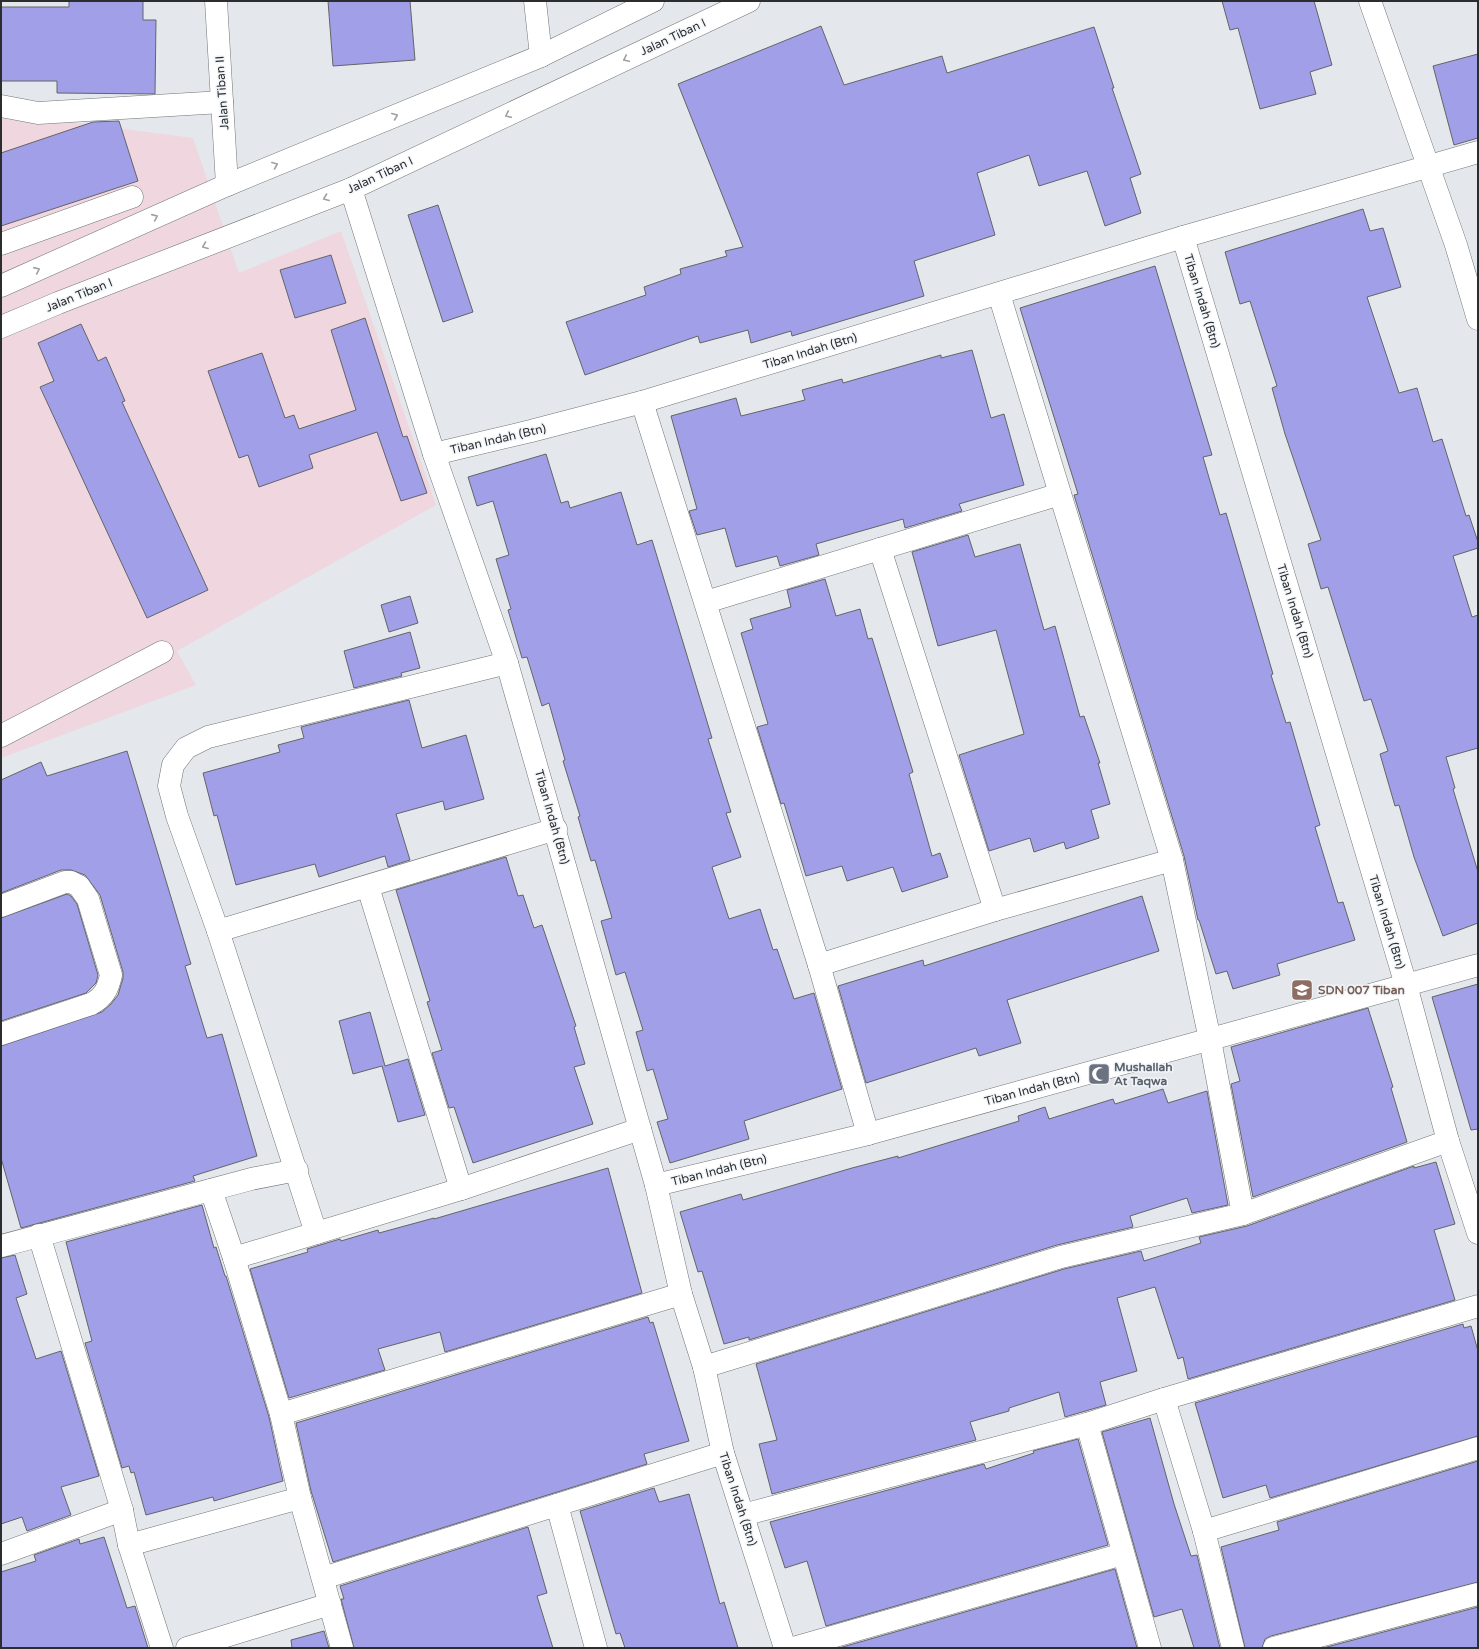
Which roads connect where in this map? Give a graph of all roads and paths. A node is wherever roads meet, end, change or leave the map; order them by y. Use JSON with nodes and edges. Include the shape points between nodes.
{"nodes":[{"id":1,"x":216,"y":1,"type":"edge"},
{"id":2,"x":535,"y":1,"type":"edge"},
{"id":3,"x":654,"y":1,"type":"edge"},
{"id":4,"x":749,"y":1,"type":"edge"},
{"id":5,"x":1370,"y":1,"type":"edge"},
{"id":6,"x":541,"y":56,"type":"junction"},
{"id":7,"x":222,"y":102,"type":"junction"},
{"id":8,"x":1,"y":106,"type":"edge"},
{"id":9,"x":1478,"y":152,"type":"edge"},
{"id":10,"x":1429,"y":166,"type":"junction"},
{"id":11,"x":227,"y":185,"type":"junction"},
{"id":12,"x":351,"y":189,"type":"junction"},
{"id":13,"x":132,"y":197,"type":"dead end"},
{"id":14,"x":1183,"y":238,"type":"junction"},
{"id":15,"x":1,"y":244,"type":"edge"},
{"id":16,"x":1,"y":286,"type":"edge"},
{"id":17,"x":998,"y":294,"type":"junction"},
{"id":18,"x":1478,"y":319,"type":"edge"},
{"id":19,"x":1,"y":327,"type":"edge"},
{"id":20,"x":642,"y":402,"type":"junction"},
{"id":21,"x":434,"y":454,"type":"junction"},
{"id":22,"x":1060,"y":494,"type":"junction"},
{"id":23,"x":880,"y":549,"type":"junction"},
{"id":24,"x":706,"y":602,"type":"junction"},
{"id":25,"x":162,"y":652,"type":"dead end"},
{"id":26,"x":507,"y":663,"type":"junction"},
{"id":27,"x":1,"y":736,"type":"edge"},
{"id":28,"x":556,"y":829,"type":"junction"},
{"id":29,"x":1172,"y":860,"type":"junction"},
{"id":30,"x":368,"y":887,"type":"junction"},
{"id":31,"x":1,"y":906,"type":"edge"},
{"id":32,"x":995,"y":910,"type":"junction"},
{"id":33,"x":218,"y":931,"type":"junction"},
{"id":34,"x":819,"y":965,"type":"junction"},
{"id":35,"x":1478,"y":965,"type":"edge"},
{"id":36,"x":1406,"y":985,"type":"junction"},
{"id":37,"x":1,"y":1034,"type":"edge"},
{"id":38,"x":1210,"y":1040,"type":"junction"},
{"id":39,"x":640,"y":1129,"type":"junction"},
{"id":40,"x":868,"y":1134,"type":"junction"},
{"id":41,"x":1448,"y":1141,"type":"junction"},
{"id":42,"x":297,"y":1170,"type":"junction"},
{"id":43,"x":656,"y":1185,"type":"junction"},
{"id":44,"x":461,"y":1189,"type":"junction"},
{"id":45,"x":211,"y":1190,"type":"junction"},
{"id":46,"x":1243,"y":1214,"type":"junction"},
{"id":47,"x":316,"y":1233,"type":"junction"},
{"id":48,"x":1478,"y":1233,"type":"edge"},
{"id":49,"x":39,"y":1235,"type":"junction"},
{"id":50,"x":1,"y":1246,"type":"edge"},
{"id":51,"x":234,"y":1258,"type":"junction"},
{"id":52,"x":681,"y":1294,"type":"junction"},
{"id":53,"x":1478,"y":1306,"type":"edge"},
{"id":54,"x":704,"y":1367,"type":"junction"},
{"id":55,"x":1164,"y":1399,"type":"junction"},
{"id":56,"x":281,"y":1414,"type":"junction"},
{"id":57,"x":1087,"y":1424,"type":"junction"},
{"id":58,"x":1478,"y":1448,"type":"edge"},
{"id":59,"x":722,"y":1453,"type":"junction"},
{"id":60,"x":300,"y":1498,"type":"junction"},
{"id":61,"x":557,"y":1505,"type":"junction"},
{"id":62,"x":122,"y":1510,"type":"junction"},
{"id":63,"x":743,"y":1515,"type":"junction"},
{"id":64,"x":1204,"y":1531,"type":"junction"},
{"id":65,"x":129,"y":1545,"type":"junction"},
{"id":66,"x":1,"y":1554,"type":"edge"},
{"id":67,"x":1123,"y":1554,"type":"junction"},
{"id":68,"x":323,"y":1578,"type":"junction"},
{"id":69,"x":1478,"y":1594,"type":"edge"},
{"id":70,"x":330,"y":1604,"type":"junction"},
{"id":71,"x":162,"y":1648,"type":"edge"},
{"id":72,"x":187,"y":1648,"type":"edge"},
{"id":73,"x":342,"y":1648,"type":"edge"},
{"id":74,"x":596,"y":1648,"type":"edge"},
{"id":75,"x":785,"y":1648,"type":"edge"},
{"id":76,"x":793,"y":1648,"type":"edge"},
{"id":77,"x":1150,"y":1648,"type":"edge"},
{"id":78,"x":1234,"y":1648,"type":"edge"},
{"id":79,"x":1274,"y":1648,"type":"edge"}],
"edges":[{"from":1,"to":7,"type":"street","name":"Jalan Tiban II"},
{"from":2,"to":6,"type":"street"},
{"from":3,"to":6,"type":"street"},
{"from":4,"to":12,"type":"street","name":"Jalan Tiban I","one_way":true},
{"from":5,"to":10,"type":"street"},
{"from":11,"to":6,"type":"street","one_way":true},
{"from":7,"to":8,"type":"street","via":[[38,113]]},
{"from":7,"to":11,"type":"street","name":"Jalan Tiban II"},
{"from":9,"to":10,"type":"street","name":"Tiban Indah (Btn)"},
{"from":10,"to":14,"type":"street","name":"Tiban Indah (Btn)"},
{"from":10,"to":18,"type":"street"},
{"from":16,"to":11,"type":"street","one_way":true},
{"from":12,"to":19,"type":"street","name":"Jalan Tiban I","one_way":true},
{"from":12,"to":21,"type":"street","name":"Tiban Indah (Btn)"},
{"from":13,"to":15,"type":"street"},
{"from":14,"to":17,"type":"street","name":"Tiban Indah (Btn)"},
{"from":14,"to":36,"type":"street","name":"Tiban Indah (Btn)"},
{"from":17,"to":20,"type":"street","name":"Tiban Indah (Btn)"},
{"from":17,"to":22,"type":"street"},
{"from":20,"to":21,"type":"street","name":"Tiban Indah (Btn)"},
{"from":20,"to":24,"type":"street"},
{"from":21,"to":26,"type":"street","name":"Tiban Indah (Btn)"},
{"from":22,"to":23,"type":"street"},
{"from":22,"to":29,"type":"street"},
{"from":23,"to":24,"type":"street"},
{"from":23,"to":32,"type":"street"},
{"from":24,"to":34,"type":"street"},
{"from":25,"to":27,"type":"street"},
{"from":26,"to":28,"type":"street","name":"Tiban Indah (Btn)"},
{"from":26,"to":33,"type":"street","via":[[208,737],[186,748],[173,765],[169,786],[177,816]]},
{"from":28,"to":30,"type":"street"},
{"from":28,"to":39,"type":"street","name":"Tiban Indah (Btn)"},
{"from":29,"to":32,"type":"street"},
{"from":29,"to":38,"type":"street"},
{"from":30,"to":33,"type":"street"},
{"from":30,"to":44,"type":"street"},
{"from":31,"to":37,"type":"street","via":[[64,882],[79,886],[88,899],[112,975],[102,998],[91,1004]]},
{"from":32,"to":34,"type":"street"},
{"from":33,"to":42,"type":"street"},
{"from":34,"to":40,"type":"street"},
{"from":35,"to":36,"type":"street","name":"Tiban Indah (Btn)"},
{"from":36,"to":38,"type":"street","name":"Tiban Indah (Btn)"},
{"from":36,"to":41,"type":"street"},
{"from":38,"to":40,"type":"street","name":"Tiban Indah (Btn)"},
{"from":38,"to":46,"type":"street"},
{"from":39,"to":43,"type":"street","name":"Tiban Indah (Btn)"},
{"from":39,"to":44,"type":"street"},
{"from":40,"to":43,"type":"street","name":"Tiban Indah (Btn)"},
{"from":41,"to":46,"type":"street"},
{"from":41,"to":48,"type":"street"},
{"from":42,"to":45,"type":"street"},
{"from":42,"to":47,"type":"street"},
{"from":43,"to":52,"type":"street","name":"Tiban Indah (Btn)"},
{"from":44,"to":47,"type":"street"},
{"from":45,"to":49,"type":"street"},
{"from":45,"to":51,"type":"street"},
{"from":46,"to":54,"type":"street","via":[[1061,1257]]},
{"from":47,"to":51,"type":"street"},
{"from":49,"to":50,"type":"street"},
{"from":49,"to":62,"type":"street"},
{"from":51,"to":56,"type":"street"},
{"from":52,"to":54,"type":"street","name":"Tiban Indah (Btn)"},
{"from":52,"to":56,"type":"street"},
{"from":53,"to":55,"type":"street"},
{"from":54,"to":59,"type":"street","name":"Tiban Indah (Btn)"},
{"from":55,"to":57,"type":"street"},
{"from":55,"to":64,"type":"street"},
{"from":56,"to":60,"type":"street"},
{"from":57,"to":63,"type":"street"},
{"from":57,"to":67,"type":"street"},
{"from":58,"to":64,"type":"street"},
{"from":59,"to":61,"type":"street"},
{"from":59,"to":63,"type":"street","name":"Tiban Indah (Btn)"},
{"from":60,"to":65,"type":"street"},
{"from":60,"to":68,"type":"street"},
{"from":61,"to":68,"type":"street"},
{"from":61,"to":74,"type":"street"},
{"from":62,"to":65,"type":"street"},
{"from":62,"to":66,"type":"street"},
{"from":63,"to":75,"type":"street","name":"Tiban Indah (Btn)"},
{"from":64,"to":78,"type":"street"},
{"from":65,"to":71,"type":"street"},
{"from":67,"to":76,"type":"street"},
{"from":67,"to":77,"type":"street"},
{"from":68,"to":70,"type":"street"},
{"from":69,"to":79,"type":"street"},
{"from":70,"to":72,"type":"street"},
{"from":70,"to":73,"type":"street"}]}
